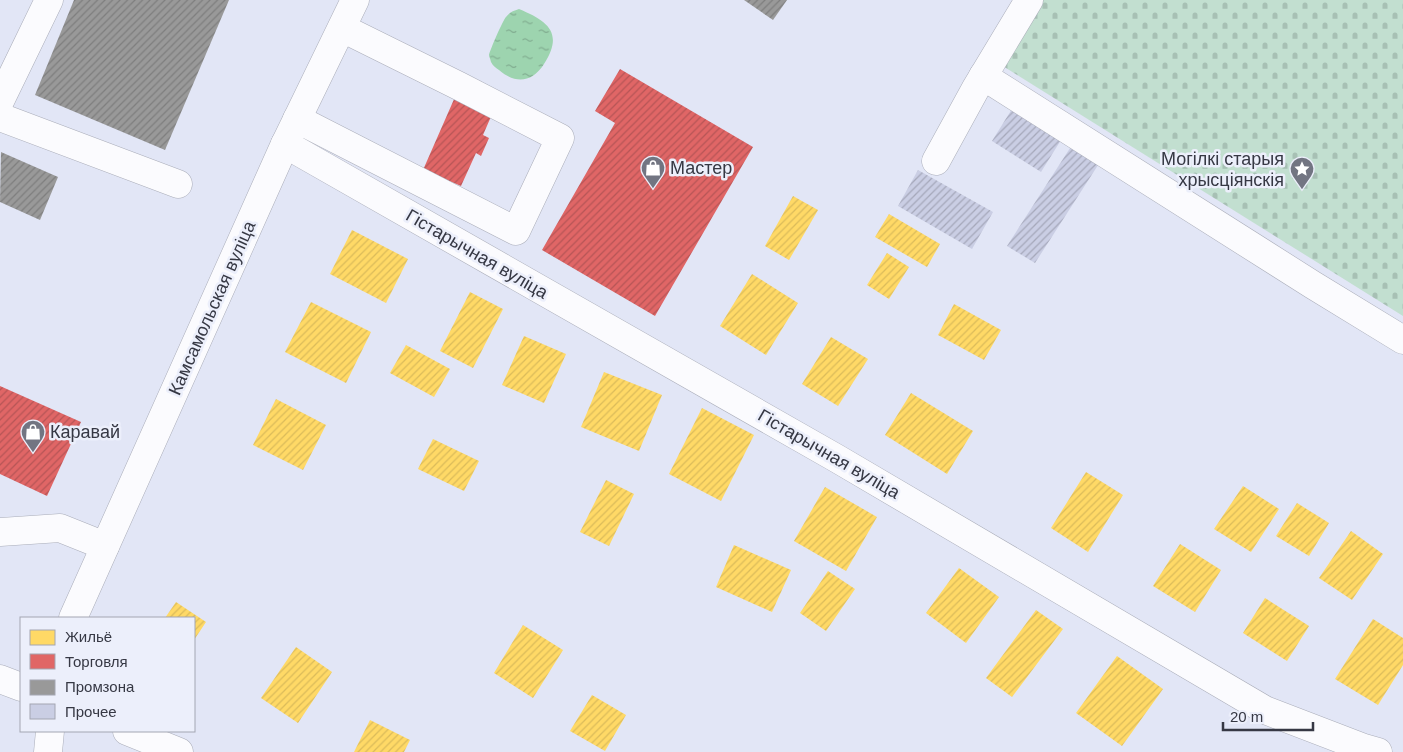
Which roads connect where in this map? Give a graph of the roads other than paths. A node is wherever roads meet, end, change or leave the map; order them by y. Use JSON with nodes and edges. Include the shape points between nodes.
{"nodes":[{"id":1,"x":49,"y":0,"type":"edge"},
{"id":2,"x":355,"y":0,"type":"edge"},
{"id":3,"x":1029,"y":0,"type":"edge"},
{"id":4,"x":342,"y":28,"type":"junction"},
{"id":5,"x":983,"y":76,"type":"junction"},
{"id":6,"x":0,"y":101,"type":"edge"},
{"id":7,"x":0,"y":117,"type":"edge"},
{"id":8,"x":297,"y":119,"type":"junction"},
{"id":9,"x":285,"y":144,"type":"junction"},
{"id":10,"x":936,"y":160,"type":"dead end"},
{"id":11,"x":178,"y":184,"type":"dead end"},
{"id":12,"x":1403,"y":340,"type":"edge"},
{"id":13,"x":0,"y":532,"type":"edge"},
{"id":14,"x":106,"y":546,"type":"junction"},
{"id":15,"x":73,"y":617,"type":"edge"},
{"id":16,"x":0,"y":679,"type":"edge"},
{"id":17,"x":20,"y":687,"type":"edge"},
{"id":18,"x":50,"y":732,"type":"edge"},
{"id":19,"x":129,"y":732,"type":"edge"},
{"id":20,"x":48,"y":752,"type":"edge"},
{"id":21,"x":179,"y":752,"type":"edge"},
{"id":22,"x":1378,"y":752,"type":"edge"}],
"edges":[{"from":1,"to":6,"type":"street"},
{"from":2,"to":4,"type":"street","name":"Камсамольская вуліца"},
{"from":3,"to":5,"type":"street"},
{"from":4,"to":8,"type":"street","name":"Камсамольская вуліца"},
{"from":4,"to":8,"type":"street","via":[[560,138],[516,231]]},
{"from":5,"to":10,"type":"street"},
{"from":5,"to":12,"type":"street"},
{"from":7,"to":11,"type":"street"},
{"from":8,"to":9,"type":"street","name":"Камсамольская вуліца"},
{"from":9,"to":14,"type":"street","name":"Камсамольская вуліца"},
{"from":9,"to":22,"type":"street","name":"Гістарычная вуліца","via":[[836,458],[1265,710]]},
{"from":13,"to":14,"type":"street","via":[[60,528]]},
{"from":14,"to":15,"type":"street","name":"Камсамольская вуліца"},
{"from":16,"to":17,"type":"street"},
{"from":18,"to":20,"type":"street"},
{"from":19,"to":21,"type":"street"}]}
